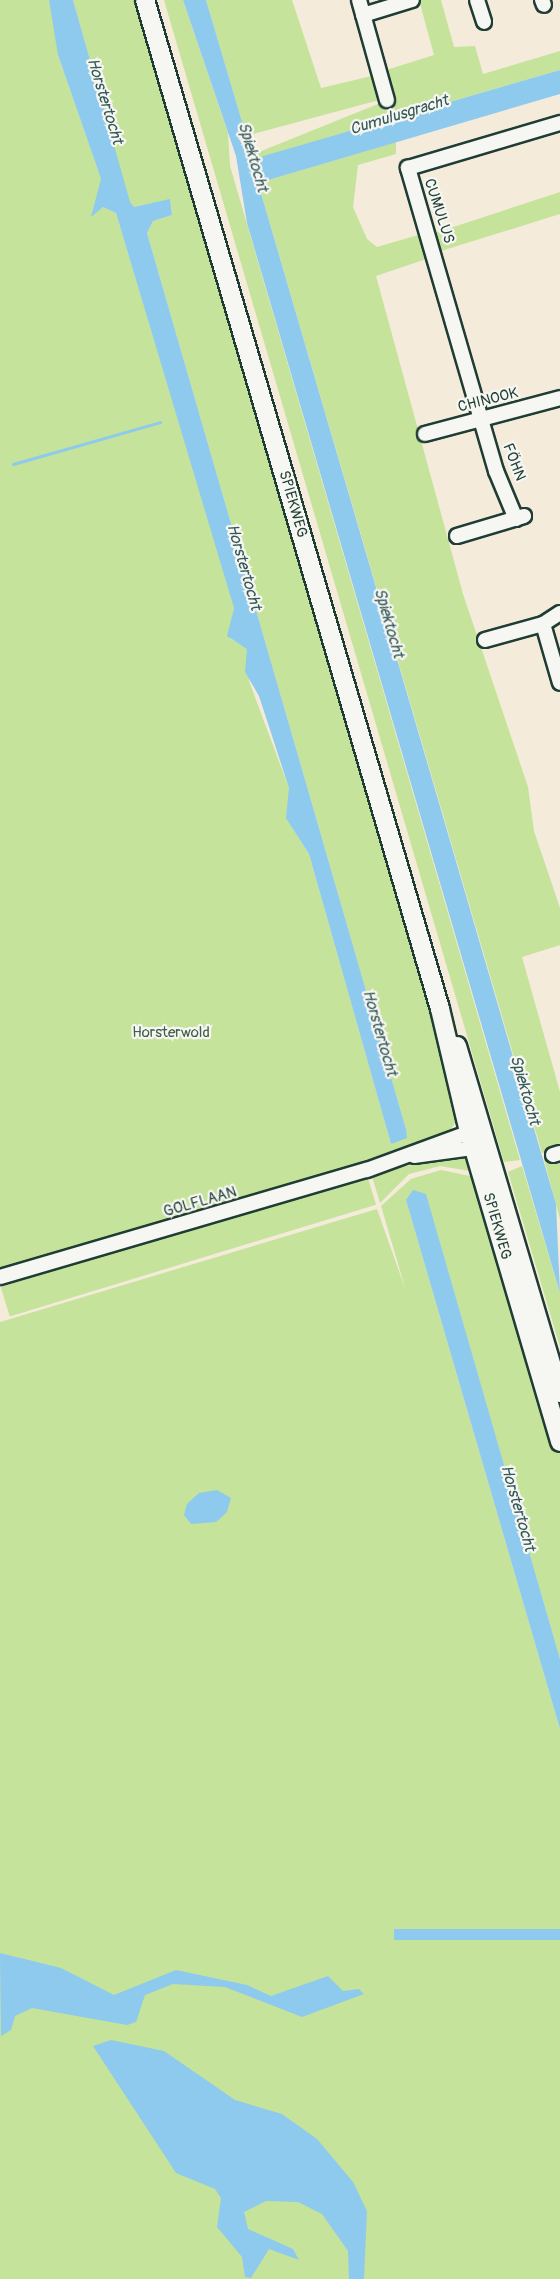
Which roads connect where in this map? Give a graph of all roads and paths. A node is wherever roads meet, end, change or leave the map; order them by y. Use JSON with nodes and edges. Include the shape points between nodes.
{"nodes":[{"id":1,"x":145,"y":0,"type":"edge"},
{"id":2,"x":359,"y":0,"type":"edge"},
{"id":3,"x":412,"y":0,"type":"edge"},
{"id":4,"x":477,"y":0,"type":"edge"},
{"id":5,"x":363,"y":15,"type":"junction"},
{"id":6,"x":484,"y":22,"type":"dead end"},
{"id":7,"x":387,"y":100,"type":"dead end"},
{"id":8,"x":560,"y":123,"type":"edge"},
{"id":9,"x":560,"y":398,"type":"edge"},
{"id":10,"x":484,"y":417,"type":"junction"},
{"id":11,"x":425,"y":434,"type":"dead end"},
{"id":12,"x":457,"y":536,"type":"dead end"},
{"id":13,"x":560,"y":613,"type":"edge"},
{"id":14,"x":543,"y":624,"type":"junction"},
{"id":15,"x":485,"y":640,"type":"dead end"},
{"id":16,"x":560,"y":683,"type":"edge"},
{"id":17,"x":478,"y":1139,"type":"junction"},
{"id":18,"x":0,"y":1277,"type":"edge"},
{"id":19,"x":560,"y":1393,"type":"edge"},
{"id":20,"x":560,"y":1442,"type":"edge"}],
"edges":[{"from":1,"to":17,"type":"main road","name":"SPIEKWEG"},
{"from":2,"to":5,"type":"street"},
{"from":3,"to":5,"type":"street"},
{"from":4,"to":6,"type":"street"},
{"from":5,"to":7,"type":"street"},
{"from":8,"to":10,"type":"street","name":"CUMULUS","via":[[408,168]]},
{"from":9,"to":10,"type":"street","name":"CHINOOK"},
{"from":10,"to":11,"type":"street","name":"CHINOOK"},
{"from":10,"to":12,"type":"street","name":"FÖHN","via":[[520,517]]},
{"from":13,"to":14,"type":"street"},
{"from":14,"to":15,"type":"street"},
{"from":14,"to":16,"type":"street"},
{"from":17,"to":18,"type":"street","name":"GOLFLAAN"},
{"from":17,"to":19,"type":"main road","name":"SPIEKWEG"},
{"from":17,"to":20,"type":"main road","name":"SPIEKWEG"}]}
